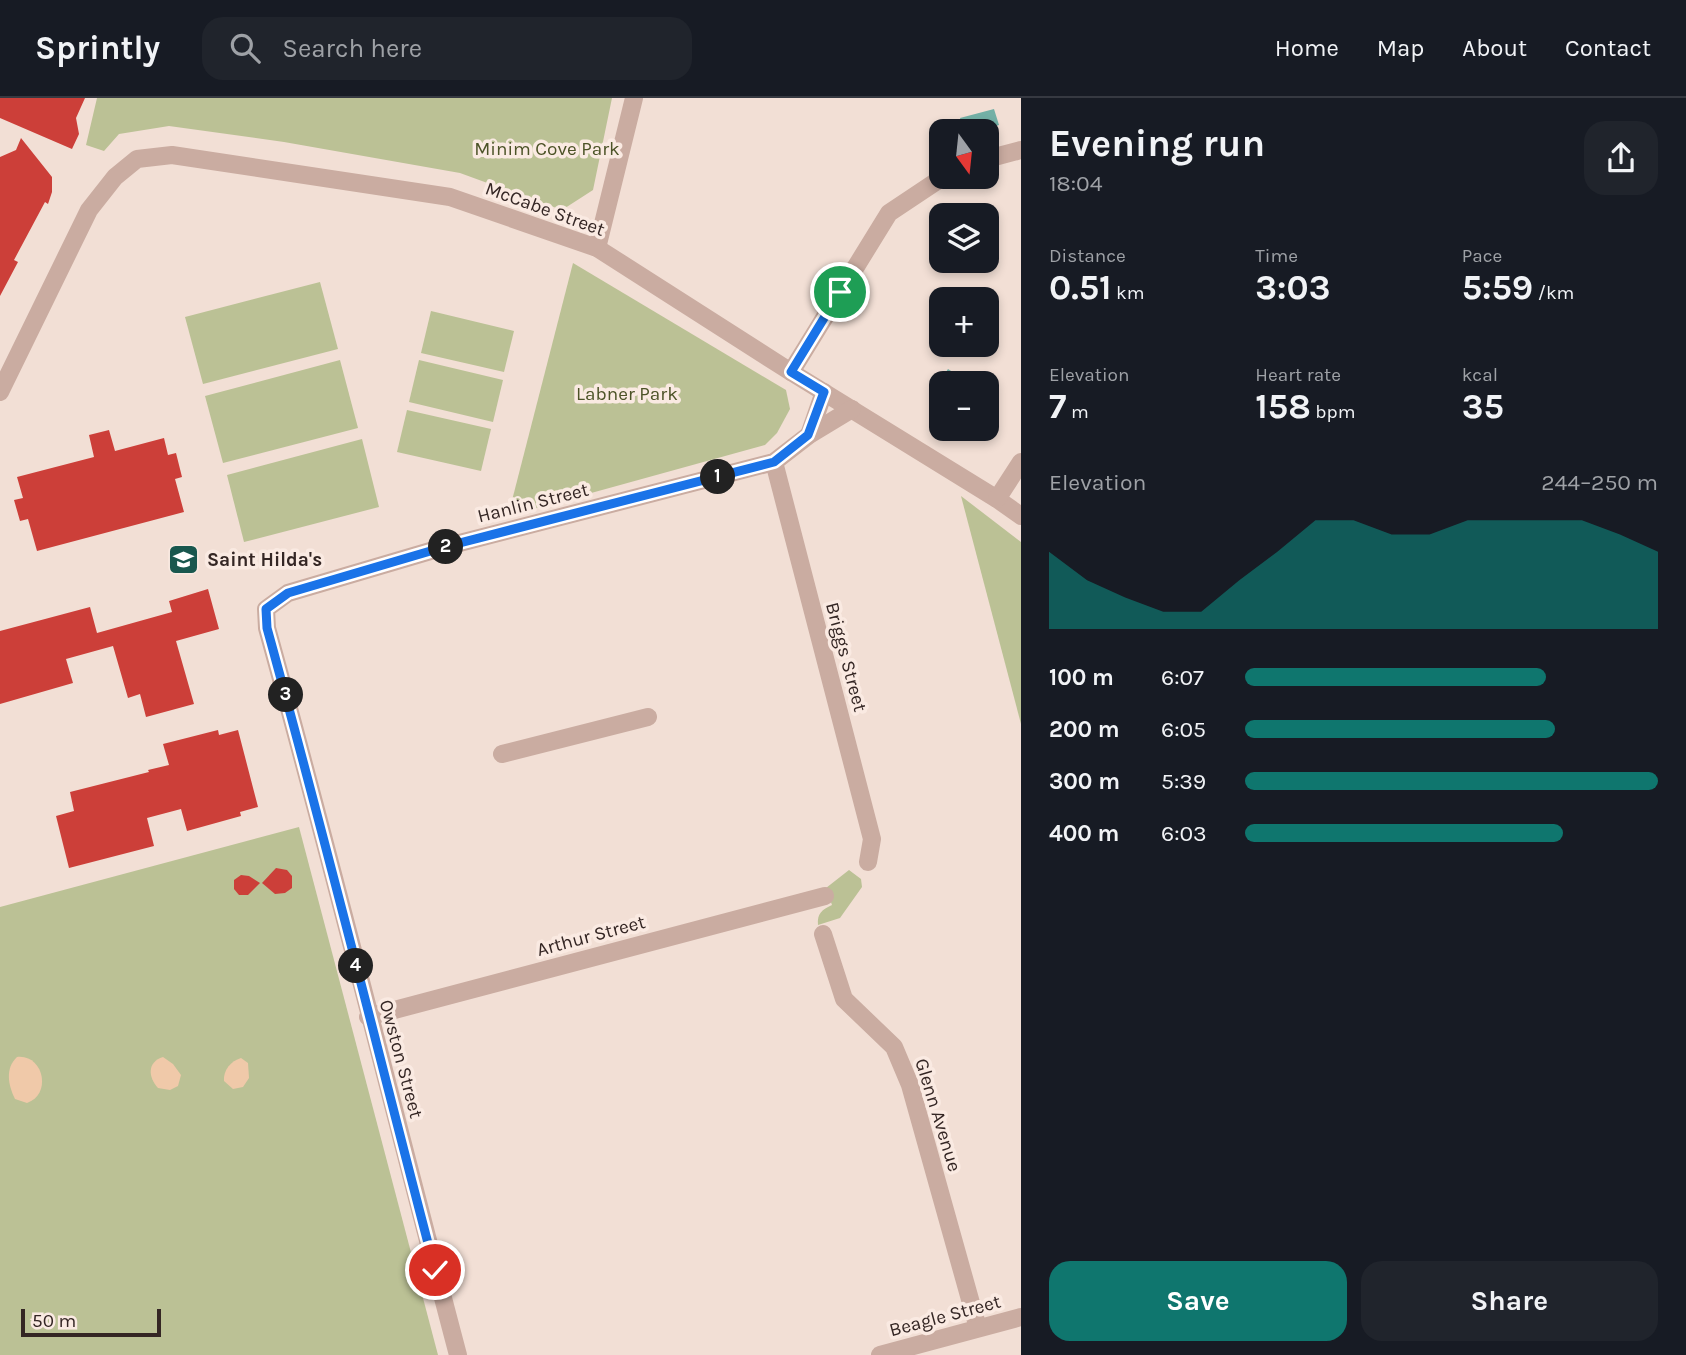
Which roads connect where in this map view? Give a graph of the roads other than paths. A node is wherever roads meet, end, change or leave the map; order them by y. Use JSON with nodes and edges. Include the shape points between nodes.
{"nodes":[{"id":1,"x":634,"y":98,"type":"edge"},
{"id":2,"x":1021,"y":150,"type":"edge"},
{"id":3,"x":999,"y":156,"type":"edge"},
{"id":4,"x":929,"y":184,"type":"edge"},
{"id":5,"x":597,"y":248,"type":"junction"},
{"id":6,"x":791,"y":372,"type":"junction"},
{"id":7,"x":0,"y":392,"type":"edge"},
{"id":8,"x":824,"y":392,"type":"junction"},
{"id":9,"x":852,"y":409,"type":"junction"},
{"id":10,"x":808,"y":435,"type":"junction"},
{"id":11,"x":774,"y":462,"type":"junction"},
{"id":12,"x":1021,"y":462,"type":"edge"},
{"id":13,"x":997,"y":499,"type":"junction"},
{"id":14,"x":1021,"y":516,"type":"edge"},
{"id":15,"x":266,"y":609,"type":"joint"},
{"id":16,"x":648,"y":717,"type":"dead end"},
{"id":17,"x":502,"y":754,"type":"dead end"},
{"id":18,"x":868,"y":862,"type":"dead end"},
{"id":19,"x":825,"y":896,"type":"dead end"},
{"id":20,"x":823,"y":934,"type":"dead end"},
{"id":21,"x":369,"y":1017,"type":"junction"},
{"id":22,"x":1021,"y":1317,"type":"edge"},
{"id":23,"x":978,"y":1328,"type":"junction"},
{"id":24,"x":458,"y":1355,"type":"edge"},
{"id":25,"x":880,"y":1355,"type":"edge"}],
"edges":[{"from":1,"to":5,"type":"street"},
{"from":2,"to":3,"type":"street"},
{"from":4,"to":6,"type":"street","via":[[889,213]]},
{"from":5,"to":6,"type":"street","name":"McCabe Street"},
{"from":5,"to":7,"type":"street","name":"McCabe Street","via":[[450,197],[172,155],[137,159],[115,177],[89,210]]},
{"from":6,"to":8,"type":"street","name":"McCabe Street"},
{"from":8,"to":9,"type":"street","name":"McCabe Street"},
{"from":8,"to":10,"type":"street"},
{"from":9,"to":10,"type":"street","name":"Hanlin Street"},
{"from":9,"to":13,"type":"street","name":"McCabe Street"},
{"from":10,"to":11,"type":"street","name":"Hanlin Street"},
{"from":11,"to":15,"type":"street","name":"Hanlin Street","via":[[444,547],[288,593]]},
{"from":11,"to":18,"type":"street","name":"Briggs Street","via":[[872,839]]},
{"from":12,"to":13,"type":"street"},
{"from":13,"to":14,"type":"street","name":"McCabe Street"},
{"from":15,"to":21,"type":"street","name":"Owston Street","via":[[267,628]]},
{"from":16,"to":17,"type":"street"},
{"from":19,"to":21,"type":"street","name":"Arthur Street"},
{"from":20,"to":23,"type":"street","name":"Glenn Avenue","via":[[844,999],[894,1047],[910,1085]]},
{"from":21,"to":24,"type":"street","name":"Owston Street"},
{"from":22,"to":23,"type":"street","name":"Beagle Street"},
{"from":23,"to":25,"type":"street","name":"Beagle Street"}]}
